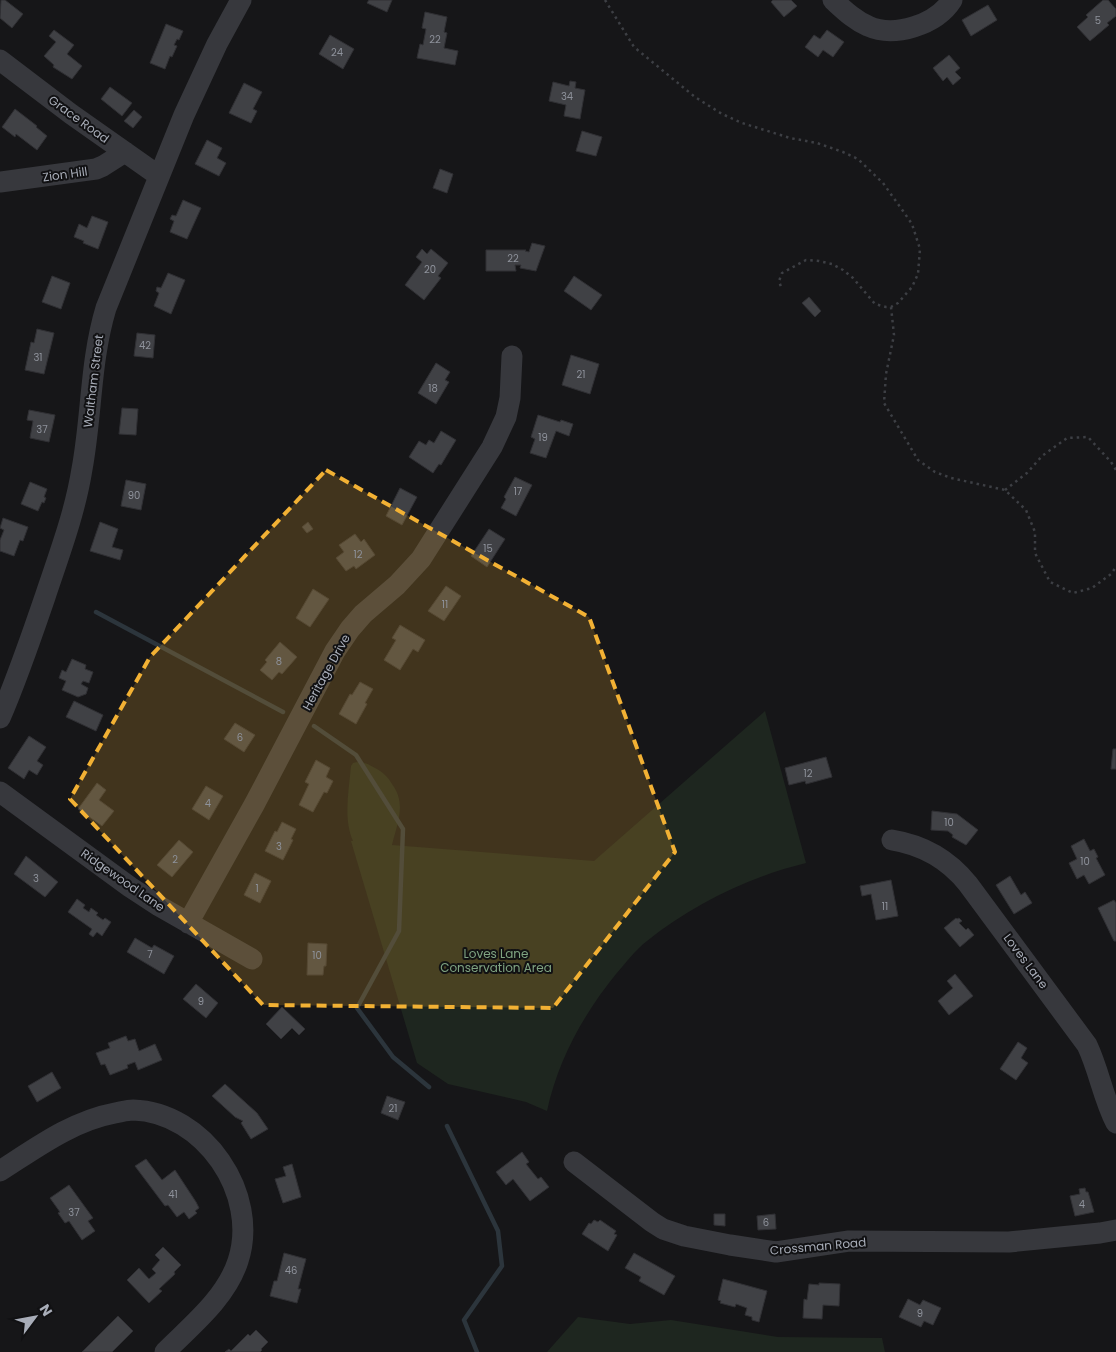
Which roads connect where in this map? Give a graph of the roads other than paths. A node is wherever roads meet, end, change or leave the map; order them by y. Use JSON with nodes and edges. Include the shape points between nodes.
{"nodes":[{"id":1,"x":241,"y":0,"type":"edge"},
{"id":2,"x":833,"y":0,"type":"edge"},
{"id":3,"x":952,"y":0,"type":"edge"},
{"id":4,"x":0,"y":60,"type":"edge"},
{"id":5,"x":125,"y":152,"type":"junction"},
{"id":6,"x":160,"y":176,"type":"junction"},
{"id":7,"x":0,"y":182,"type":"edge"},
{"id":8,"x":512,"y":356,"type":"dead end"},
{"id":9,"x":0,"y":718,"type":"edge"},
{"id":10,"x":0,"y":792,"type":"edge"},
{"id":11,"x":892,"y":840,"type":"dead end"},
{"id":12,"x":188,"y":923,"type":"junction"},
{"id":13,"x":252,"y":959,"type":"dead end"},
{"id":14,"x":1116,"y":1123,"type":"edge"},
{"id":15,"x":574,"y":1162,"type":"dead end"},
{"id":16,"x":0,"y":1171,"type":"edge"},
{"id":17,"x":1116,"y":1230,"type":"edge"},
{"id":18,"x":165,"y":1352,"type":"edge"}],
"edges":[{"from":1,"to":6,"type":"street","name":"Waltham Street","via":[[202,73]]},
{"from":2,"to":3,"type":"street","via":[[859,22],[890,31],[929,20]]},
{"from":4,"to":5,"type":"street","name":"Grace Road"},
{"from":5,"to":6,"type":"street","name":"Grace Road"},
{"from":5,"to":7,"type":"street","name":"Zion Hill","via":[[96,169]]},
{"from":6,"to":9,"type":"street","name":"Waltham Street","via":[[114,285],[99,331],[77,496],[40,611]]},
{"from":8,"to":12,"type":"street","name":"Heritage Drive","via":[[506,417],[492,447],[421,559],[363,614],[335,651]]},
{"from":10,"to":12,"type":"street","name":"Ridgewood Lane","via":[[130,887]]},
{"from":11,"to":14,"type":"street","name":"Loves Lane","via":[[932,852],[955,869],[968,884],[1083,1039]]},
{"from":12,"to":13,"type":"street","name":"Ridgewood Lane"},
{"from":15,"to":17,"type":"street","name":"Crossman Road","via":[[663,1229],[768,1252],[849,1241],[1009,1242]]},
{"from":16,"to":18,"type":"street","via":[[66,1130],[98,1116],[132,1110],[160,1114],[189,1130],[210,1147],[227,1171],[239,1200],[243,1232],[238,1260],[225,1288]]}]}
